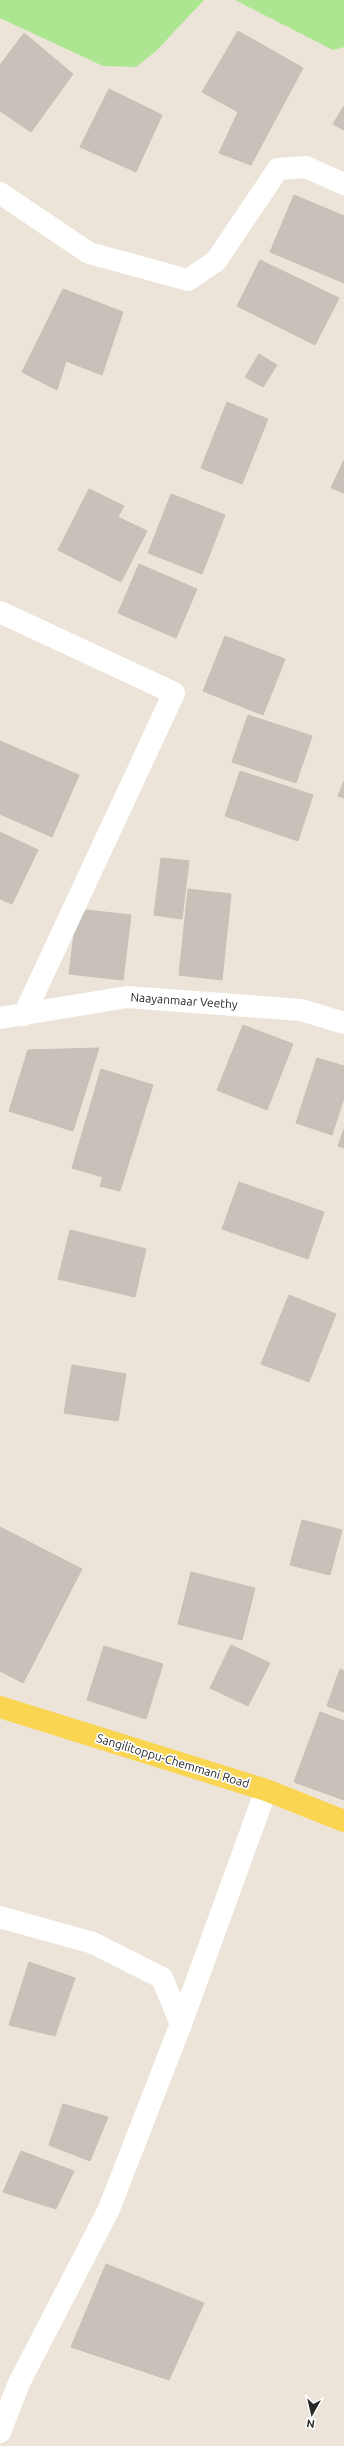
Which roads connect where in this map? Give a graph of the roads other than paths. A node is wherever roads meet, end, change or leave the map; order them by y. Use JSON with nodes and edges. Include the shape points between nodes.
{"nodes":[{"id":1,"x":344,"y":184,"type":"edge"},
{"id":2,"x":0,"y":194,"type":"edge"},
{"id":3,"x":0,"y":612,"type":"edge"},
{"id":4,"x":24,"y":1015,"type":"junction"},
{"id":5,"x":0,"y":1018,"type":"edge"},
{"id":6,"x":344,"y":1023,"type":"edge"},
{"id":7,"x":0,"y":1708,"type":"edge"},
{"id":8,"x":266,"y":1790,"type":"junction"},
{"id":9,"x":344,"y":1821,"type":"edge"},
{"id":10,"x":0,"y":1916,"type":"edge"},
{"id":11,"x":182,"y":2024,"type":"junction"},
{"id":12,"x":0,"y":2432,"type":"edge"}],
"edges":[{"from":1,"to":2,"type":"street","via":[[306,167],[278,169],[216,260],[188,280],[89,253]]},
{"from":3,"to":4,"type":"street","via":[[174,693]]},
{"from":4,"to":5,"type":"street","name":"Naayanmaar Veethy"},
{"from":4,"to":6,"type":"street","name":"Naayanmaar Veethy","via":[[127,997],[301,1010]]},
{"from":7,"to":8,"type":"main road","name":"Sangilitoppu-Chemmani Road"},
{"from":8,"to":9,"type":"main road","name":"Sangilitoppu-Chemmani Road"},
{"from":8,"to":11,"type":"street"},
{"from":10,"to":11,"type":"street","via":[[93,1942],[162,1978]]},
{"from":11,"to":12,"type":"street","via":[[109,2209],[20,2383]]}]}
